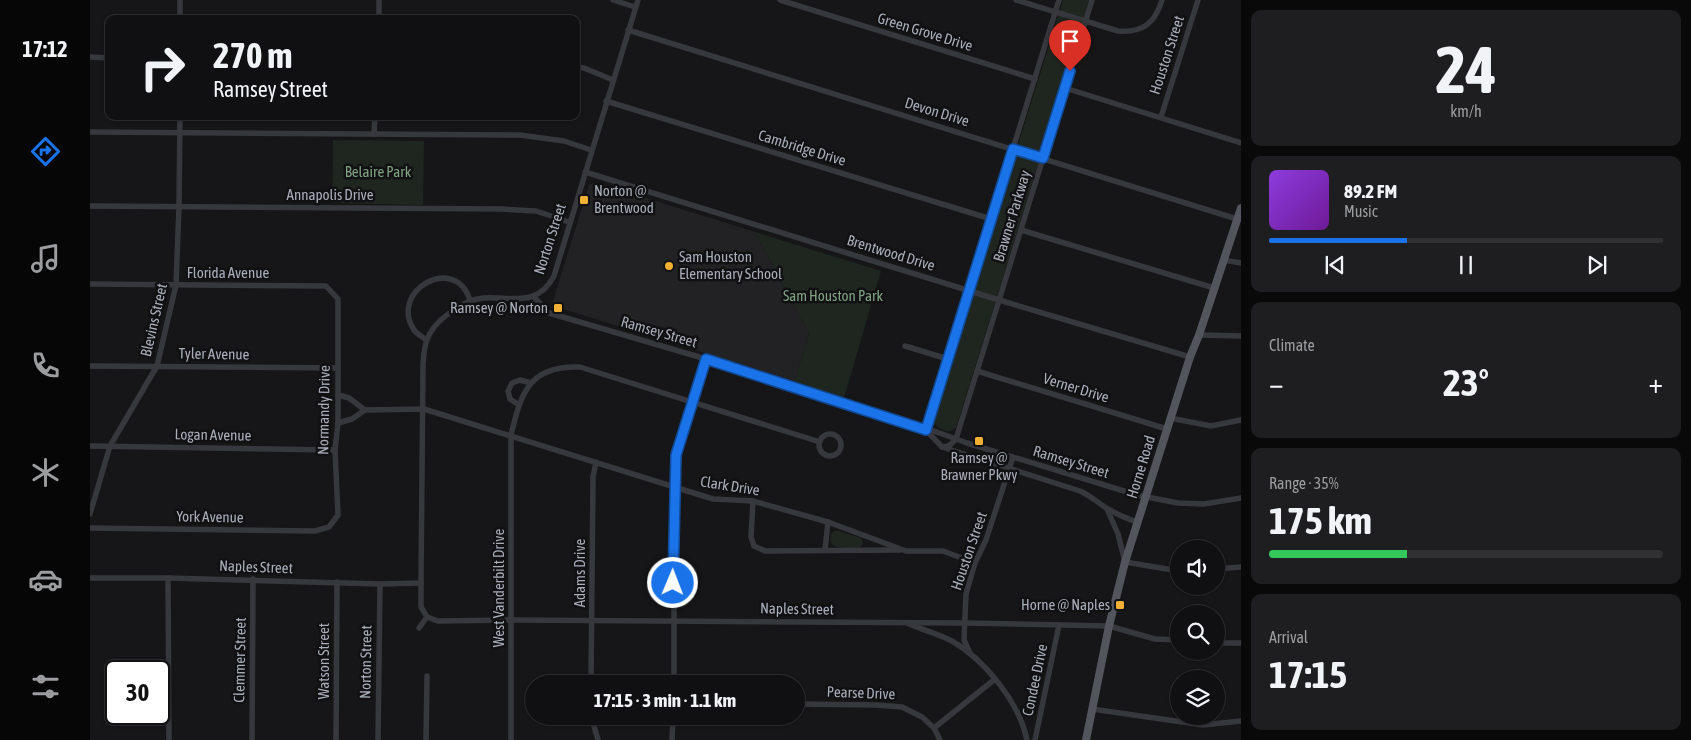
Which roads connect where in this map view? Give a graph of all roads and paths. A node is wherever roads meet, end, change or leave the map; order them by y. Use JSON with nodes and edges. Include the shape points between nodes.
{"nodes":[{"id":1,"x":180,"y":0,"type":"edge"},
{"id":2,"x":379,"y":0,"type":"edge"},
{"id":3,"x":613,"y":0,"type":"edge"},
{"id":4,"x":638,"y":0,"type":"edge"},
{"id":5,"x":780,"y":0,"type":"edge"},
{"id":6,"x":1016,"y":0,"type":"edge"},
{"id":7,"x":1059,"y":0,"type":"edge"},
{"id":8,"x":1092,"y":0,"type":"edge"},
{"id":9,"x":1162,"y":0,"type":"edge"},
{"id":10,"x":1198,"y":0,"type":"edge"},
{"id":11,"x":635,"y":7,"type":"junction"},
{"id":12,"x":1055,"y":12,"type":"junction"},
{"id":13,"x":180,"y":15,"type":"edge"},
{"id":14,"x":379,"y":15,"type":"edge"},
{"id":15,"x":1086,"y":20,"type":"junction"},
{"id":16,"x":628,"y":30,"type":"junction"},
{"id":17,"x":90,"y":58,"type":"edge"},
{"id":18,"x":105,"y":58,"type":"edge"},
{"id":19,"x":580,"y":68,"type":"edge"},
{"id":20,"x":1035,"y":78,"type":"junction"},
{"id":21,"x":613,"y":80,"type":"junction"},
{"id":22,"x":1065,"y":88,"type":"junction"},
{"id":23,"x":606,"y":101,"type":"junction"},
{"id":24,"x":1161,"y":117,"type":"junction"},
{"id":25,"x":180,"y":120,"type":"edge"},
{"id":26,"x":375,"y":120,"type":"edge"},
{"id":27,"x":90,"y":132,"type":"edge"},
{"id":28,"x":180,"y":133,"type":"junction"},
{"id":29,"x":374,"y":134,"type":"junction"},
{"id":30,"x":1241,"y":143,"type":"edge"},
{"id":31,"x":1013,"y":149,"type":"junction"},
{"id":32,"x":591,"y":150,"type":"junction"},
{"id":33,"x":1043,"y":158,"type":"junction"},
{"id":34,"x":584,"y":172,"type":"junction"},
{"id":35,"x":90,"y":206,"type":"edge"},
{"id":36,"x":179,"y":206,"type":"junction"},
{"id":37,"x":1241,"y":208,"type":"edge"},
{"id":38,"x":991,"y":220,"type":"junction"},
{"id":39,"x":1237,"y":220,"type":"junction"},
{"id":40,"x":569,"y":222,"type":"junction"},
{"id":41,"x":1021,"y":230,"type":"junction"},
{"id":42,"x":1223,"y":260,"type":"junction"},
{"id":43,"x":1241,"y":263,"type":"edge"},
{"id":44,"x":90,"y":284,"type":"edge"},
{"id":45,"x":176,"y":285,"type":"junction"},
{"id":46,"x":1214,"y":288,"type":"junction"},
{"id":47,"x":969,"y":290,"type":"junction"},
{"id":48,"x":334,"y":292,"type":"joint"},
{"id":49,"x":533,"y":296,"type":"junction"},
{"id":50,"x":470,"y":300,"type":"junction"},
{"id":51,"x":999,"y":300,"type":"junction"},
{"id":52,"x":1199,"y":336,"type":"junction"},
{"id":53,"x":1241,"y":336,"type":"edge"},
{"id":54,"x":426,"y":340,"type":"junction"},
{"id":55,"x":905,"y":346,"type":"dead end"},
{"id":56,"x":1190,"y":357,"type":"junction"},
{"id":57,"x":948,"y":358,"type":"junction"},
{"id":58,"x":706,"y":359,"type":"junction"},
{"id":59,"x":90,"y":366,"type":"edge"},
{"id":60,"x":157,"y":366,"type":"junction"},
{"id":61,"x":338,"y":368,"type":"junction"},
{"id":62,"x":978,"y":371,"type":"junction"},
{"id":63,"x":531,"y":383,"type":"junction"},
{"id":64,"x":338,"y":395,"type":"junction"},
{"id":65,"x":692,"y":403,"type":"junction"},
{"id":66,"x":518,"y":405,"type":"junction"},
{"id":67,"x":365,"y":410,"type":"junction"},
{"id":68,"x":424,"y":410,"type":"junction"},
{"id":69,"x":1170,"y":418,"type":"junction"},
{"id":70,"x":1241,"y":420,"type":"edge"},
{"id":71,"x":338,"y":424,"type":"junction"},
{"id":72,"x":1167,"y":429,"type":"junction"},
{"id":73,"x":926,"y":430,"type":"junction"},
{"id":74,"x":511,"y":436,"type":"junction"},
{"id":75,"x":956,"y":439,"type":"junction"},
{"id":76,"x":820,"y":442,"type":"dead end"},
{"id":77,"x":90,"y":446,"type":"edge"},
{"id":78,"x":110,"y":446,"type":"junction"},
{"id":79,"x":942,"y":447,"type":"junction"},
{"id":80,"x":335,"y":450,"type":"junction"},
{"id":81,"x":1012,"y":457,"type":"junction"},
{"id":82,"x":596,"y":462,"type":"junction"},
{"id":83,"x":1009,"y":469,"type":"junction"},
{"id":84,"x":674,"y":488,"type":"junction"},
{"id":85,"x":1146,"y":497,"type":"junction"},
{"id":86,"x":1241,"y":498,"type":"edge"},
{"id":87,"x":752,"y":500,"type":"junction"},
{"id":88,"x":1107,"y":509,"type":"junction"},
{"id":89,"x":90,"y":514,"type":"edge"},
{"id":90,"x":828,"y":522,"type":"junction"},
{"id":91,"x":1138,"y":522,"type":"junction"},
{"id":92,"x":329,"y":527,"type":"joint"},
{"id":93,"x":90,"y":528,"type":"edge"},
{"id":94,"x":825,"y":550,"type":"junction"},
{"id":95,"x":906,"y":550,"type":"junction"},
{"id":96,"x":975,"y":562,"type":"junction"},
{"id":97,"x":1125,"y":562,"type":"junction"},
{"id":98,"x":1241,"y":567,"type":"edge"},
{"id":99,"x":1225,"y":568,"type":"edge"},
{"id":100,"x":1170,"y":570,"type":"edge"},
{"id":101,"x":90,"y":578,"type":"edge"},
{"id":102,"x":168,"y":578,"type":"junction"},
{"id":103,"x":253,"y":580,"type":"junction"},
{"id":104,"x":337,"y":582,"type":"junction"},
{"id":105,"x":421,"y":583,"type":"junction"},
{"id":106,"x":380,"y":584,"type":"junction"},
{"id":107,"x":427,"y":617,"type":"junction"},
{"id":108,"x":512,"y":620,"type":"junction"},
{"id":109,"x":593,"y":621,"type":"junction"},
{"id":110,"x":673,"y":621,"type":"junction"},
{"id":111,"x":907,"y":623,"type":"junction"},
{"id":112,"x":964,"y":623,"type":"junction"},
{"id":113,"x":1059,"y":625,"type":"junction"},
{"id":114,"x":1109,"y":626,"type":"junction"},
{"id":115,"x":419,"y":628,"type":"dead end"},
{"id":116,"x":1170,"y":640,"type":"edge"},
{"id":117,"x":1225,"y":643,"type":"edge"},
{"id":118,"x":1241,"y":643,"type":"edge"},
{"id":119,"x":970,"y":653,"type":"junction"},
{"id":120,"x":591,"y":675,"type":"edge"},
{"id":121,"x":674,"y":675,"type":"edge"},
{"id":122,"x":428,"y":676,"type":"dead end"},
{"id":123,"x":995,"y":678,"type":"junction"},
{"id":124,"x":805,"y":704,"type":"edge"},
{"id":125,"x":1092,"y":710,"type":"junction"},
{"id":126,"x":1241,"y":721,"type":"edge"},
{"id":127,"x":594,"y":725,"type":"edge"},
{"id":128,"x":673,"y":725,"type":"edge"},
{"id":129,"x":934,"y":728,"type":"junction"},
{"id":130,"x":169,"y":740,"type":"edge"},
{"id":131,"x":252,"y":740,"type":"edge"},
{"id":132,"x":336,"y":740,"type":"edge"},
{"id":133,"x":378,"y":740,"type":"edge"},
{"id":134,"x":426,"y":740,"type":"edge"},
{"id":135,"x":510,"y":740,"type":"edge"},
{"id":136,"x":598,"y":740,"type":"edge"},
{"id":137,"x":672,"y":740,"type":"edge"},
{"id":138,"x":940,"y":740,"type":"edge"},
{"id":139,"x":1026,"y":740,"type":"edge"},
{"id":140,"x":1035,"y":740,"type":"edge"},
{"id":141,"x":1086,"y":740,"type":"edge"}],
"edges":[{"from":1,"to":13,"type":"street"},
{"from":2,"to":14,"type":"street"},
{"from":3,"to":11,"type":"street"},
{"from":4,"to":11,"type":"street","name":"Norton Street"},
{"from":5,"to":20,"type":"street","name":"Green Grove Drive"},
{"from":6,"to":12,"type":"street"},
{"from":7,"to":12,"type":"street","name":"Brawner Parkway"},
{"from":8,"to":15,"type":"street","name":"Brawner Parkway"},
{"from":9,"to":15,"type":"street","via":[[1152,21],[1132,32],[1118,31]]},
{"from":10,"to":24,"type":"street","name":"Houston Street"},
{"from":11,"to":16,"type":"street","name":"Norton Street"},
{"from":12,"to":15,"type":"street"},
{"from":12,"to":20,"type":"street","name":"Brawner Parkway"},
{"from":15,"to":22,"type":"street","name":"Brawner Parkway"},
{"from":16,"to":21,"type":"street","name":"Norton Street"},
{"from":16,"to":31,"type":"street","name":"Devon Drive"},
{"from":17,"to":18,"type":"street"},
{"from":19,"to":21,"type":"street"},
{"from":20,"to":31,"type":"street","name":"Brawner Parkway"},
{"from":21,"to":23,"type":"street","name":"Norton Street"},
{"from":22,"to":24,"type":"street"},
{"from":22,"to":33,"type":"street","name":"Brawner Parkway"},
{"from":23,"to":32,"type":"street","name":"Norton Street"},
{"from":23,"to":38,"type":"street","name":"Cambridge Drive"},
{"from":24,"to":30,"type":"street"},
{"from":25,"to":28,"type":"street","name":"Blevins Street"},
{"from":26,"to":29,"type":"street"},
{"from":27,"to":28,"type":"street"},
{"from":28,"to":29,"type":"street"},
{"from":28,"to":36,"type":"street","name":"Blevins Street"},
{"from":29,"to":32,"type":"street","via":[[520,135],[564,141]]},
{"from":31,"to":33,"type":"street","name":"Devon Drive"},
{"from":31,"to":38,"type":"street","name":"Brawner Parkway"},
{"from":32,"to":34,"type":"street","name":"Norton Street"},
{"from":33,"to":39,"type":"street","name":"Devon Drive"},
{"from":33,"to":41,"type":"street","name":"Brawner Parkway"},
{"from":34,"to":40,"type":"street","name":"Norton Street"},
{"from":34,"to":47,"type":"street","name":"Brentwood Drive"},
{"from":35,"to":36,"type":"street","name":"Annapolis Drive"},
{"from":36,"to":40,"type":"street","name":"Annapolis Drive","via":[[501,209],[536,211]]},
{"from":36,"to":45,"type":"street","name":"Blevins Street"},
{"from":37,"to":39,"type":"main road","name":"Horne Road"},
{"from":38,"to":47,"type":"street","name":"Brawner Parkway"},
{"from":39,"to":42,"type":"main road","name":"Horne Road"},
{"from":40,"to":49,"type":"street","name":"Norton Street","via":[[554,276],[550,284]]},
{"from":41,"to":46,"type":"street"},
{"from":41,"to":51,"type":"street","name":"Brawner Parkway"},
{"from":42,"to":43,"type":"street"},
{"from":42,"to":46,"type":"main road","name":"Horne Road"},
{"from":44,"to":45,"type":"street","name":"Florida Avenue"},
{"from":45,"to":48,"type":"street","name":"Florida Avenue","via":[[326,286]]},
{"from":45,"to":60,"type":"street","name":"Blevins Street"},
{"from":46,"to":52,"type":"main road","name":"Horne Road"},
{"from":47,"to":51,"type":"street","name":"Brentwood Drive"},
{"from":47,"to":57,"type":"street","name":"Brawner Parkway"},
{"from":48,"to":61,"type":"street","name":"Normandy Drive","via":[[338,299]]},
{"from":49,"to":50,"type":"street"},
{"from":49,"to":58,"type":"street","name":"Ramsey Street","via":[[549,313]]},
{"from":50,"to":54,"type":"street","via":[[442,320]]},
{"from":50,"to":54,"type":"street","via":[[467,290],[451,279],[428,281],[418,289],[408,307],[415,331]]},
{"from":51,"to":56,"type":"street","name":"Brentwood Drive"},
{"from":51,"to":62,"type":"street","name":"Brawner Parkway"},
{"from":52,"to":53,"type":"street"},
{"from":52,"to":56,"type":"main road","name":"Horne Road"},
{"from":54,"to":68,"type":"street"},
{"from":55,"to":57,"type":"street"},
{"from":56,"to":69,"type":"main road","name":"Horne Road"},
{"from":57,"to":73,"type":"street","name":"Brawner Parkway"},
{"from":58,"to":65,"type":"street"},
{"from":58,"to":73,"type":"street","name":"Ramsey Street"},
{"from":59,"to":60,"type":"street","name":"Tyler Avenue"},
{"from":60,"to":61,"type":"street","name":"Tyler Avenue"},
{"from":60,"to":78,"type":"street","name":"Blevins Street"},
{"from":61,"to":64,"type":"street","name":"Normandy Drive"},
{"from":62,"to":72,"type":"street","name":"Verner Drive"},
{"from":62,"to":75,"type":"street","name":"Brawner Parkway"},
{"from":63,"to":65,"type":"street","via":[[549,370],[563,366],[580,367]]},
{"from":63,"to":66,"type":"street"},
{"from":63,"to":66,"type":"street","via":[[520,380],[512,383],[508,392],[510,399]]},
{"from":64,"to":67,"type":"street","via":[[349,398]]},
{"from":64,"to":71,"type":"street","name":"Normandy Drive"},
{"from":65,"to":76,"type":"street"},
{"from":65,"to":84,"type":"street","via":[[676,455]]},
{"from":66,"to":74,"type":"street","name":"West Vanderbilt Drive"},
{"from":67,"to":68,"type":"street","name":"Clark Drive"},
{"from":67,"to":71,"type":"street","name":"Clark Drive"},
{"from":68,"to":74,"type":"street","name":"Clark Drive"},
{"from":68,"to":105,"type":"street"},
{"from":69,"to":70,"type":"street","via":[[1211,426]]},
{"from":69,"to":72,"type":"main road","name":"Horne Road"},
{"from":71,"to":80,"type":"street","name":"Normandy Drive"},
{"from":72,"to":85,"type":"main road","name":"Horne Road"},
{"from":73,"to":75,"type":"street","name":"Ramsey Street"},
{"from":73,"to":79,"type":"street","name":"Ramsey Street"},
{"from":74,"to":82,"type":"street","name":"Clark Drive"},
{"from":74,"to":108,"type":"street","name":"West Vanderbilt Drive"},
{"from":75,"to":79,"type":"street","via":[[950,446]]},
{"from":75,"to":81,"type":"street","name":"Ramsey Street"},
{"from":77,"to":78,"type":"street","name":"Logan Avenue"},
{"from":78,"to":80,"type":"street","name":"Logan Avenue"},
{"from":78,"to":89,"type":"street","name":"Blevins Street"},
{"from":79,"to":83,"type":"street","name":"Ramsey Street"},
{"from":80,"to":92,"type":"street","name":"Normandy Drive","via":[[338,515]]},
{"from":81,"to":83,"type":"street","name":"Houston Street"},
{"from":81,"to":85,"type":"street","name":"Ramsey Street"},
{"from":82,"to":84,"type":"street","name":"Clark Drive"},
{"from":82,"to":109,"type":"street","name":"Adams Drive","via":[[593,477]]},
{"from":83,"to":88,"type":"street","name":"Ramsey Street","via":[[1080,491]]},
{"from":83,"to":96,"type":"street","name":"Houston Street","via":[[986,540]]},
{"from":84,"to":87,"type":"street","name":"Clark Drive","via":[[713,499]]},
{"from":84,"to":110,"type":"street"},
{"from":85,"to":86,"type":"street","name":"Ramsey Street","via":[[1204,504]]},
{"from":85,"to":91,"type":"main road","name":"Horne Road"},
{"from":87,"to":90,"type":"street","name":"Clark Drive"},
{"from":87,"to":94,"type":"street","via":[[751,537],[754,546],[764,551]]},
{"from":88,"to":91,"type":"street","name":"Ramsey Street"},
{"from":88,"to":97,"type":"street"},
{"from":90,"to":94,"type":"street"},
{"from":90,"to":95,"type":"street","name":"Clark Drive"},
{"from":91,"to":97,"type":"main road","name":"Horne Road"},
{"from":92,"to":93,"type":"street","name":"York Avenue","via":[[315,530]]},
{"from":94,"to":95,"type":"street"},
{"from":95,"to":96,"type":"street","name":"Clark Drive","via":[[943,551]]},
{"from":96,"to":112,"type":"street","name":"Houston Street","via":[[966,594]]},
{"from":97,"to":100,"type":"street"},
{"from":97,"to":114,"type":"main road","name":"Horne Road"},
{"from":98,"to":99,"type":"street"},
{"from":101,"to":102,"type":"street","name":"Naples Street"},
{"from":102,"to":103,"type":"street","name":"Naples Street"},
{"from":102,"to":130,"type":"street"},
{"from":103,"to":104,"type":"street","name":"Naples Street"},
{"from":103,"to":131,"type":"street","name":"Clemmer Street"},
{"from":104,"to":106,"type":"street","name":"Naples Street"},
{"from":104,"to":132,"type":"street","name":"Watson Street"},
{"from":105,"to":106,"type":"street","name":"Naples Street"},
{"from":105,"to":107,"type":"street","via":[[422,607]]},
{"from":106,"to":133,"type":"street","name":"Norton Street"},
{"from":107,"to":108,"type":"street","name":"Naples Street","via":[[438,621]]},
{"from":107,"to":115,"type":"street"},
{"from":108,"to":109,"type":"street","name":"Naples Street"},
{"from":108,"to":135,"type":"street","name":"West Vanderbilt Drive"},
{"from":109,"to":110,"type":"street","name":"Naples Street"},
{"from":109,"to":120,"type":"street","name":"Adams Drive"},
{"from":110,"to":111,"type":"street","name":"Naples Street"},
{"from":110,"to":121,"type":"street"},
{"from":111,"to":112,"type":"street","name":"Naples Street"},
{"from":111,"to":119,"type":"street","via":[[952,641]]},
{"from":112,"to":113,"type":"street","name":"Naples Street"},
{"from":112,"to":119,"type":"street","name":"Houston Street","via":[[964,640]]},
{"from":113,"to":114,"type":"street","name":"Naples Street"},
{"from":113,"to":140,"type":"street","name":"Condee Drive"},
{"from":114,"to":116,"type":"street","name":"Naples Street","via":[[1155,639]]},
{"from":114,"to":125,"type":"main road","name":"Horne Road"},
{"from":117,"to":118,"type":"street"},
{"from":119,"to":123,"type":"street"},
{"from":122,"to":134,"type":"street"},
{"from":123,"to":129,"type":"street"},
{"from":123,"to":139,"type":"street","via":[[1011,702]]},
{"from":124,"to":129,"type":"street","name":"Pearse Drive","via":[[902,707],[922,717]]},
{"from":125,"to":126,"type":"street","via":[[1203,725]]},
{"from":125,"to":141,"type":"main road","name":"Horne Road"},
{"from":127,"to":136,"type":"street"},
{"from":128,"to":137,"type":"street"},
{"from":129,"to":138,"type":"street","name":"Pearse Drive"}]}
